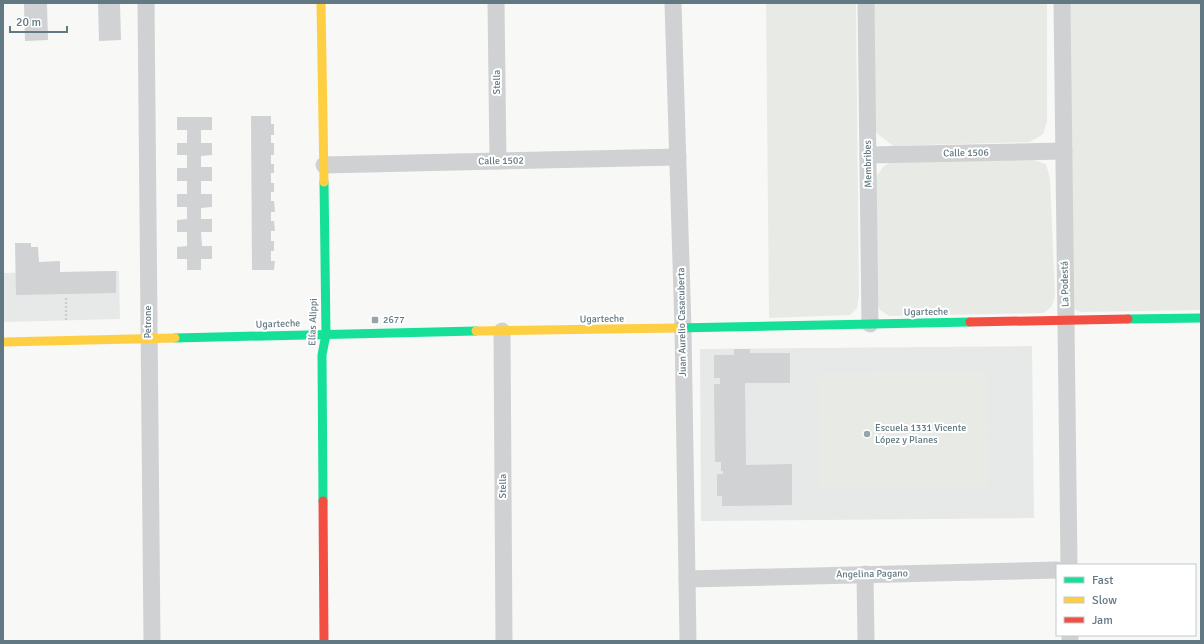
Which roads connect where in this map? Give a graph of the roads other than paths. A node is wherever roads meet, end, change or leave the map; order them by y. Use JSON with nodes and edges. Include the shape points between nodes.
{"nodes":[{"id":1,"x":146,"y":3,"type":"edge"},
{"id":2,"x":321,"y":3,"type":"edge"},
{"id":3,"x":496,"y":3,"type":"edge"},
{"id":4,"x":673,"y":3,"type":"edge"},
{"id":5,"x":866,"y":3,"type":"edge"},
{"id":6,"x":1062,"y":3,"type":"edge"},
{"id":7,"x":1064,"y":151,"type":"junction"},
{"id":8,"x":868,"y":155,"type":"junction"},
{"id":9,"x":678,"y":158,"type":"junction"},
{"id":10,"x":498,"y":161,"type":"junction"},
{"id":11,"x":324,"y":165,"type":"junction"},
{"id":12,"x":1201,"y":318,"type":"edge"},
{"id":13,"x":1066,"y":321,"type":"junction"},
{"id":14,"x":870,"y":324,"type":"junction"},
{"id":15,"x":683,"y":328,"type":"junction"},
{"id":16,"x":502,"y":331,"type":"junction"},
{"id":17,"x":326,"y":334,"type":"junction"},
{"id":18,"x":148,"y":339,"type":"junction"},
{"id":19,"x":3,"y":342,"type":"edge"},
{"id":20,"x":1069,"y":564,"type":"edge"},
{"id":21,"x":1056,"y":570,"type":"edge"},
{"id":22,"x":865,"y":574,"type":"junction"},
{"id":23,"x":686,"y":579,"type":"junction"},
{"id":24,"x":152,"y":641,"type":"edge"},
{"id":25,"x":324,"y":641,"type":"edge"},
{"id":26,"x":504,"y":641,"type":"edge"},
{"id":27,"x":688,"y":641,"type":"edge"},
{"id":28,"x":866,"y":641,"type":"edge"}],
"edges":[{"from":1,"to":18,"type":"street","name":"Petrone"},
{"from":2,"to":11,"type":"street","name":"Elías Alippi"},
{"from":3,"to":10,"type":"street","name":"Stella"},
{"from":4,"to":9,"type":"street","name":"Juan Aurelio Casacuberta"},
{"from":5,"to":8,"type":"street","name":"Membribes"},
{"from":6,"to":7,"type":"street","name":"La Podestá"},
{"from":7,"to":8,"type":"street","name":"Calle 1506"},
{"from":7,"to":13,"type":"street","name":"La Podestá"},
{"from":8,"to":14,"type":"street","name":"Membribes"},
{"from":9,"to":10,"type":"street","name":"Calle 1502"},
{"from":9,"to":15,"type":"street","name":"Juan Aurelio Casacuberta"},
{"from":10,"to":11,"type":"street","name":"Calle 1502"},
{"from":11,"to":17,"type":"street","name":"Elías Alippi"},
{"from":12,"to":13,"type":"street","name":"Ugarteche"},
{"from":13,"to":14,"type":"street","name":"Ugarteche"},
{"from":13,"to":20,"type":"street","name":"La Podestá"},
{"from":14,"to":15,"type":"street","name":"Ugarteche"},
{"from":15,"to":16,"type":"street","name":"Ugarteche"},
{"from":15,"to":23,"type":"street","name":"Juan Aurelio Casacuberta"},
{"from":16,"to":17,"type":"street","name":"Ugarteche"},
{"from":16,"to":26,"type":"street","name":"Stella"},
{"from":17,"to":18,"type":"street","name":"Ugarteche"},
{"from":17,"to":25,"type":"street","name":"Elías Alippi","via":[[322,355]]},
{"from":18,"to":19,"type":"street","name":"Ugarteche"},
{"from":18,"to":24,"type":"street","name":"Petrone"},
{"from":21,"to":22,"type":"street","name":"Angelina Pagano"},
{"from":22,"to":23,"type":"street","name":"Angelina Pagano"},
{"from":22,"to":28,"type":"street"},
{"from":23,"to":27,"type":"street","name":"Juan Aurelio Casacuberta"}]}
